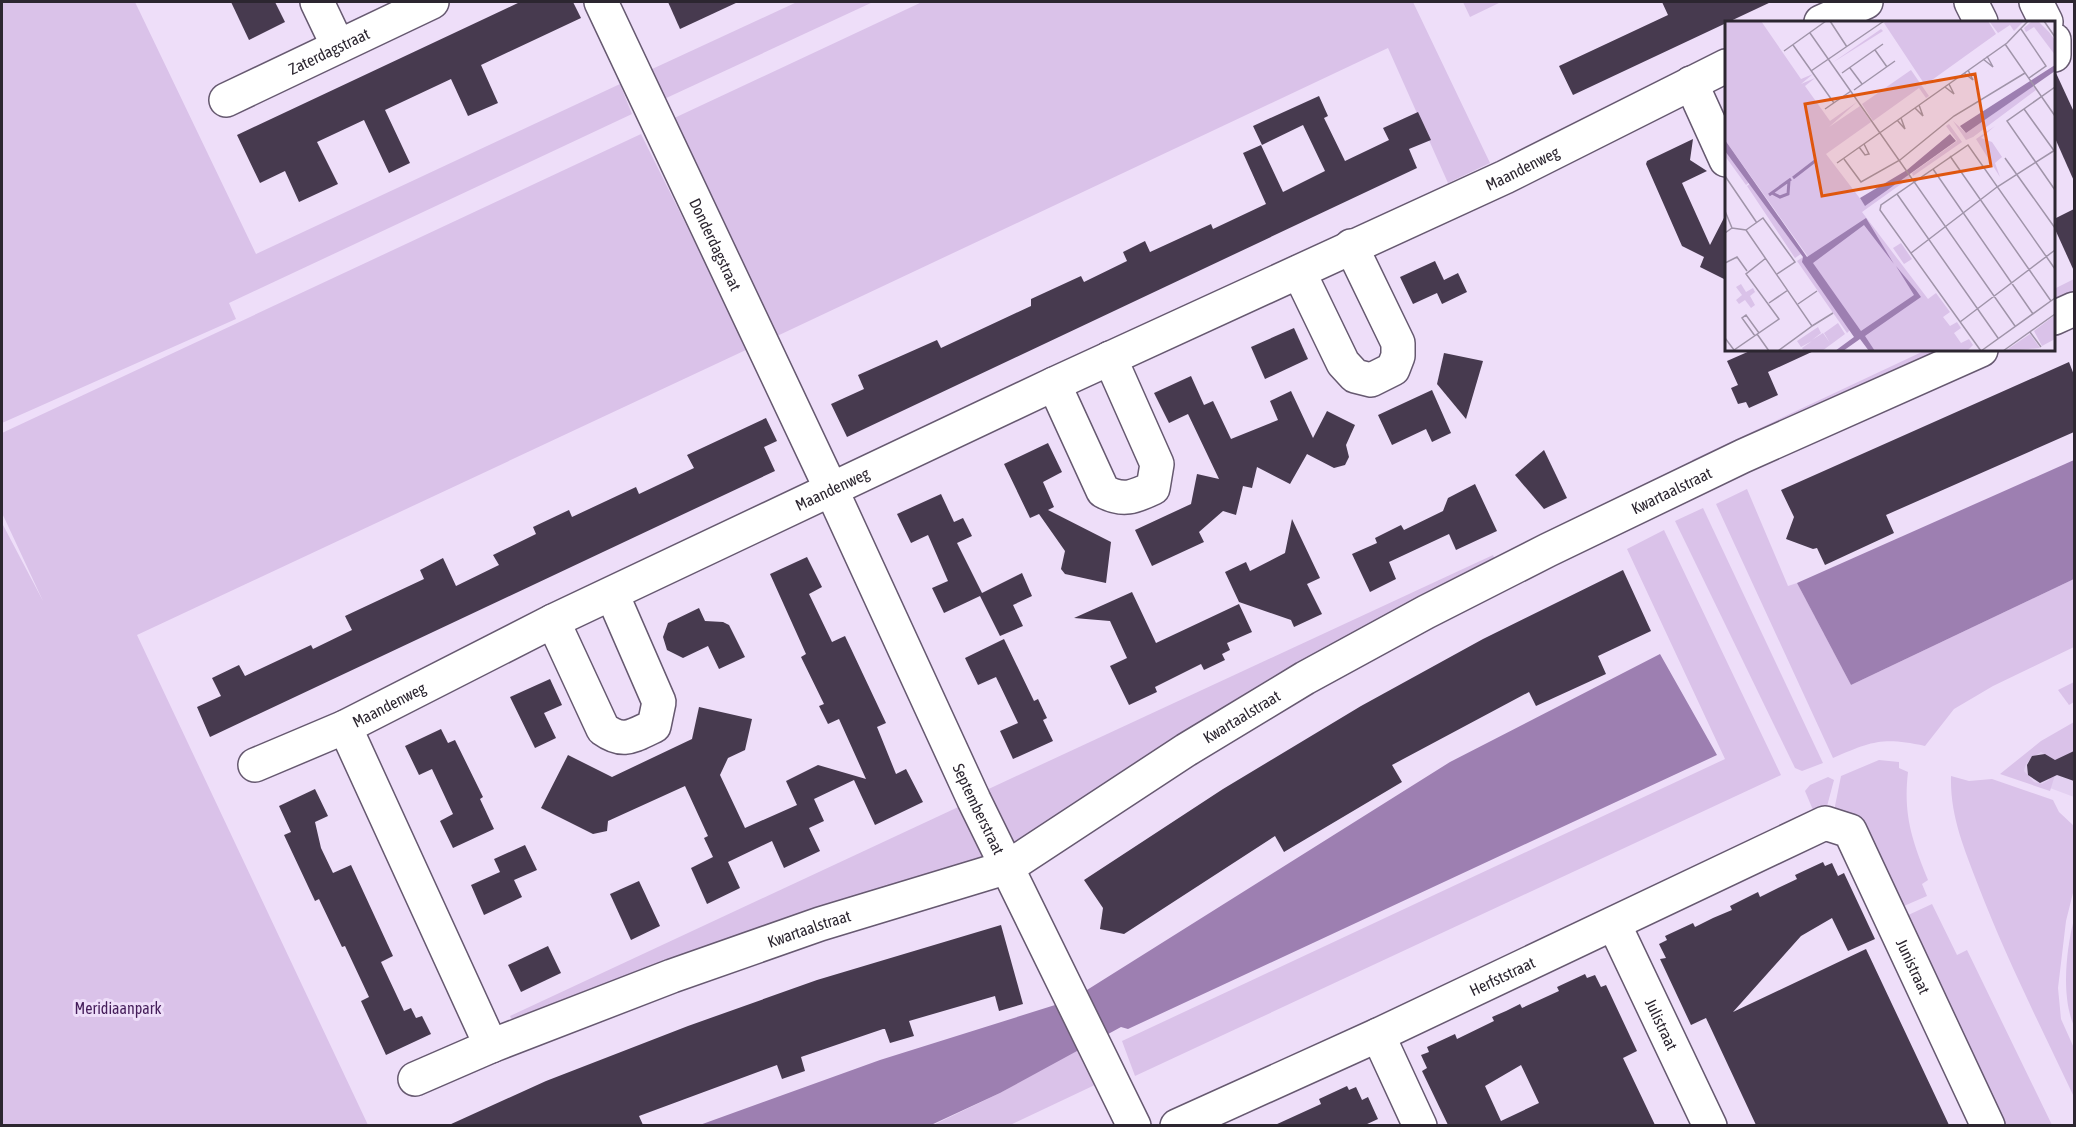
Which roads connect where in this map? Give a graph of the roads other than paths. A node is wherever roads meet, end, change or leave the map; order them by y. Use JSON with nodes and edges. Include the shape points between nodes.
{"nodes":[{"id":1,"x":317,"y":2,"type":"edge"},
{"id":2,"x":432,"y":2,"type":"edge"},
{"id":3,"x":601,"y":2,"type":"edge"},
{"id":4,"x":1866,"y":2,"type":"edge"},
{"id":5,"x":1971,"y":2,"type":"edge"},
{"id":6,"x":2036,"y":2,"type":"edge"},
{"id":7,"x":1823,"y":21,"type":"edge"},
{"id":8,"x":1980,"y":21,"type":"edge"},
{"id":9,"x":2046,"y":21,"type":"edge"},
{"id":10,"x":338,"y":46,"type":"junction"},
{"id":11,"x":1725,"y":66,"type":"edge"},
{"id":12,"x":1691,"y":83,"type":"junction"},
{"id":13,"x":226,"y":100,"type":"dead end"},
{"id":14,"x":1725,"y":158,"type":"edge"},
{"id":15,"x":1351,"y":246,"type":"junction"},
{"id":16,"x":1299,"y":272,"type":"junction"},
{"id":17,"x":2074,"y":309,"type":"edge"},
{"id":18,"x":2055,"y":318,"type":"edge"},
{"id":19,"x":1979,"y":351,"type":"edge"},
{"id":20,"x":1110,"y":358,"type":"junction"},
{"id":21,"x":1054,"y":384,"type":"junction"},
{"id":22,"x":831,"y":489,"type":"junction"},
{"id":23,"x":612,"y":594,"type":"junction"},
{"id":24,"x":553,"y":621,"type":"junction"},
{"id":25,"x":345,"y":727,"type":"junction"},
{"id":26,"x":255,"y":765,"type":"dead end"},
{"id":27,"x":1825,"y":823,"type":"joint"},
{"id":28,"x":1008,"y":867,"type":"junction"},
{"id":29,"x":1614,"y":924,"type":"junction"},
{"id":30,"x":1378,"y":1035,"type":"junction"},
{"id":31,"x":491,"y":1046,"type":"junction"},
{"id":32,"x":415,"y":1079,"type":"dead end"},
{"id":33,"x":1134,"y":1125,"type":"edge"},
{"id":34,"x":1177,"y":1125,"type":"edge"},
{"id":35,"x":1420,"y":1125,"type":"edge"},
{"id":36,"x":1710,"y":1125,"type":"edge"},
{"id":37,"x":1988,"y":1125,"type":"edge"}],
"edges":[{"from":1,"to":10,"type":"street"},
{"from":2,"to":10,"type":"street","name":"Zaterdagstraat"},
{"from":3,"to":22,"type":"street","name":"Donderdagstraat"},
{"from":4,"to":7,"type":"street"},
{"from":5,"to":8,"type":"street"},
{"from":6,"to":9,"type":"street"},
{"from":10,"to":13,"type":"street","name":"Zaterdagstraat"},
{"from":11,"to":12,"type":"street","name":"Maandenweg"},
{"from":12,"to":14,"type":"street"},
{"from":12,"to":15,"type":"street","name":"Maandenweg","via":[[1505,177]]},
{"from":15,"to":16,"type":"street","name":"Maandenweg"},
{"from":15,"to":16,"type":"street","via":[[1398,343],[1393,369],[1371,380],[1355,376],[1343,363]]},
{"from":16,"to":20,"type":"street","name":"Maandenweg"},
{"from":17,"to":18,"type":"street"},
{"from":19,"to":28,"type":"street","name":"Kwartaalstraat","via":[[1725,465],[1426,612],[1196,744]]},
{"from":20,"to":21,"type":"street","name":"Maandenweg"},
{"from":20,"to":21,"type":"street","via":[[1157,464],[1153,488],[1128,499],[1103,491]]},
{"from":21,"to":22,"type":"street","name":"Maandenweg"},
{"from":22,"to":23,"type":"street","name":"Maandenweg"},
{"from":22,"to":28,"type":"street","name":"Septemberstraat"},
{"from":23,"to":24,"type":"street","name":"Maandenweg"},
{"from":23,"to":24,"type":"street","via":[[659,702],[654,726],[626,739],[603,729]]},
{"from":24,"to":25,"type":"street","name":"Maandenweg"},
{"from":25,"to":26,"type":"street","name":"Maandenweg"},
{"from":25,"to":31,"type":"street"},
{"from":27,"to":29,"type":"street","name":"Herfststraat"},
{"from":27,"to":37,"type":"street","name":"Junistraat","via":[[1850,831]]},
{"from":28,"to":31,"type":"street","name":"Kwartaalstraat","via":[[799,932]]},
{"from":28,"to":33,"type":"street","name":"Septemberstraat"},
{"from":29,"to":30,"type":"street","name":"Herfststraat"},
{"from":29,"to":36,"type":"street","name":"Julistraat"},
{"from":30,"to":34,"type":"street","name":"Herfststraat"},
{"from":30,"to":35,"type":"street"},
{"from":31,"to":32,"type":"street","name":"Kwartaalstraat"}]}
